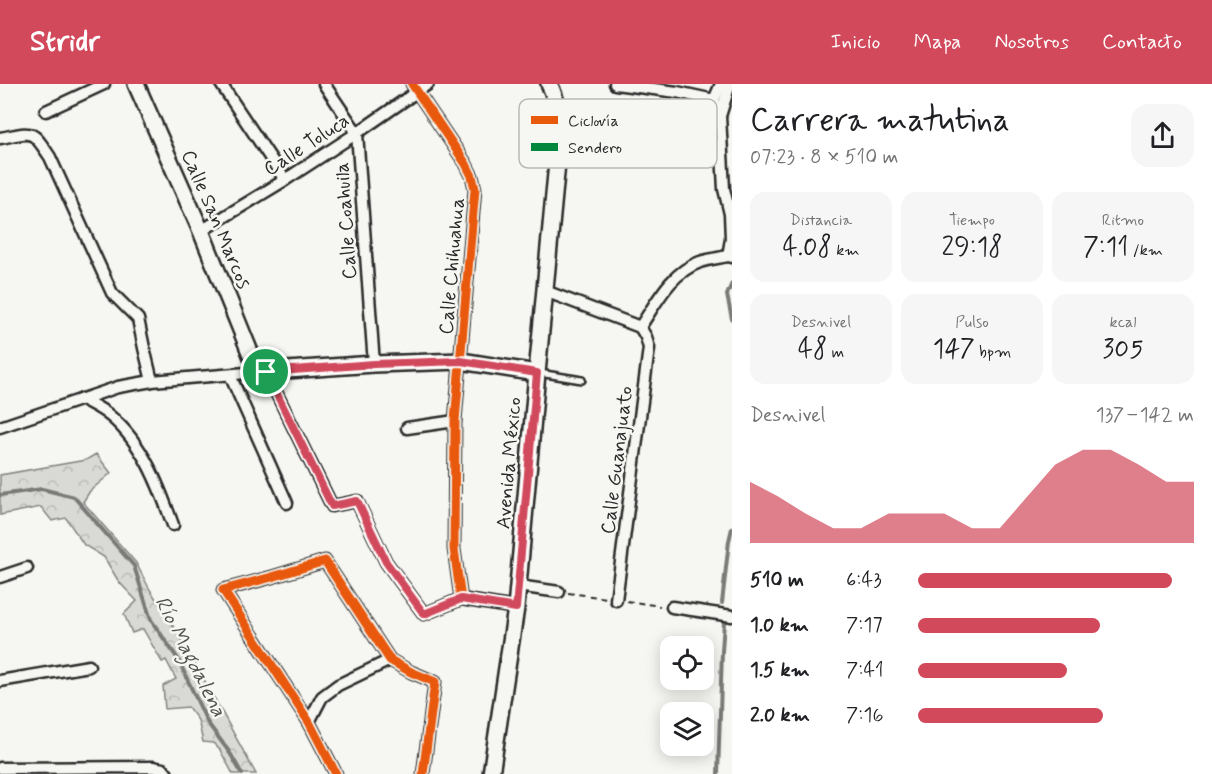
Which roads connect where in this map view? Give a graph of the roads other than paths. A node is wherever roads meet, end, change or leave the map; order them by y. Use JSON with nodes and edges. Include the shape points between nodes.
{"nodes":[{"id":1,"x":104,"y":84,"type":"edge"},
{"id":2,"x":136,"y":84,"type":"edge"},
{"id":3,"x":221,"y":84,"type":"edge"},
{"id":4,"x":324,"y":84,"type":"edge"},
{"id":5,"x":428,"y":84,"type":"edge"},
{"id":6,"x":549,"y":84,"type":"edge"},
{"id":7,"x":615,"y":84,"type":"edge"},
{"id":8,"x":720,"y":84,"type":"edge"},
{"id":9,"x":730,"y":84,"type":"edge"},
{"id":10,"x":414,"y":88,"type":"edge"},
{"id":11,"x":555,"y":99,"type":"edge"},
{"id":12,"x":709,"y":99,"type":"edge"},
{"id":13,"x":714,"y":99,"type":"edge"},
{"id":14,"x":717,"y":108,"type":"edge"},
{"id":15,"x":46,"y":111,"type":"dead end"},
{"id":16,"x":720,"y":116,"type":"junction"},
{"id":17,"x":357,"y":133,"type":"junction"},
{"id":18,"x":0,"y":138,"type":"edge"},
{"id":19,"x":557,"y":168,"type":"edge"},
{"id":20,"x":285,"y":180,"type":"junction"},
{"id":21,"x":201,"y":231,"type":"junction"},
{"id":22,"x":730,"y":257,"type":"edge"},
{"id":23,"x":545,"y":291,"type":"junction"},
{"id":24,"x":640,"y":327,"type":"junction"},
{"id":25,"x":461,"y":361,"type":"junction"},
{"id":26,"x":374,"y":364,"type":"junction"},
{"id":27,"x":262,"y":372,"type":"junction"},
{"id":28,"x":537,"y":373,"type":"junction"},
{"id":29,"x":230,"y":375,"type":"junction"},
{"id":30,"x":582,"y":380,"type":"dead end"},
{"id":31,"x":152,"y":381,"type":"junction"},
{"id":32,"x":82,"y":399,"type":"junction"},
{"id":33,"x":455,"y":422,"type":"junction"},
{"id":34,"x":0,"y":427,"type":"edge"},
{"id":35,"x":407,"y":428,"type":"dead end"},
{"id":36,"x":287,"y":503,"type":"dead end"},
{"id":37,"x":173,"y":525,"type":"dead end"},
{"id":38,"x":27,"y":568,"type":"dead end"},
{"id":39,"x":0,"y":577,"type":"edge"},
{"id":40,"x":518,"y":586,"type":"junction"},
{"id":41,"x":559,"y":592,"type":"dead end"},
{"id":42,"x":461,"y":599,"type":"junction"},
{"id":43,"x":616,"y":600,"type":"dead end"},
{"id":44,"x":516,"y":608,"type":"junction"},
{"id":45,"x":672,"y":608,"type":"dead end"},
{"id":46,"x":732,"y":616,"type":"edge"},
{"id":47,"x":390,"y":660,"type":"junction"},
{"id":48,"x":89,"y":666,"type":"dead end"},
{"id":49,"x":0,"y":681,"type":"edge"},
{"id":50,"x":309,"y":722,"type":"junction"},
{"id":51,"x":0,"y":768,"type":"edge"},
{"id":52,"x":167,"y":774,"type":"edge"},
{"id":53,"x":336,"y":774,"type":"edge"},
{"id":54,"x":423,"y":774,"type":"edge"},
{"id":55,"x":491,"y":774,"type":"edge"}],
"edges":[{"from":1,"to":15,"type":"street"},
{"from":2,"to":21,"type":"street","name":"Calle San Marcos"},
{"from":3,"to":20,"type":"street"},
{"from":4,"to":17,"type":"street","name":"Calle Coahuila"},
{"from":5,"to":10,"type":"street","name":"Calle Toluca"},
{"from":6,"to":11,"type":"street","name":"Avenida México"},
{"from":7,"to":12,"type":"street"},
{"from":8,"to":13,"type":"street"},
{"from":9,"to":16,"type":"street"},
{"from":10,"to":17,"type":"street","name":"Calle Toluca"},
{"from":10,"to":25,"type":"street","name":"Calle Chihuahua","via":[[466,164],[475,189]]},
{"from":14,"to":16,"type":"street"},
{"from":16,"to":22,"type":"street","via":[[724,189],[730,214]]},
{"from":17,"to":20,"type":"street","name":"Calle Toluca"},
{"from":17,"to":26,"type":"street","name":"Calle Coahuila"},
{"from":18,"to":31,"type":"street","via":[[26,133],[40,140],[112,293],[138,319]]},
{"from":19,"to":23,"type":"street","name":"Avenida México"},
{"from":20,"to":21,"type":"street","name":"Calle Toluca"},
{"from":21,"to":27,"type":"street","name":"Calle San Marcos"},
{"from":22,"to":24,"type":"street","via":[[701,262],[670,281]]},
{"from":23,"to":24,"type":"street"},
{"from":23,"to":28,"type":"street","name":"Avenida México"},
{"from":24,"to":43,"type":"street","name":"Calle Guanajuato","via":[[650,348]]},
{"from":25,"to":26,"type":"street"},
{"from":25,"to":28,"type":"street"},
{"from":25,"to":33,"type":"street","name":"Calle Chihuahua"},
{"from":26,"to":27,"type":"street"},
{"from":27,"to":29,"type":"street"},
{"from":27,"to":42,"type":"street","via":[[332,506],[357,501],[386,562],[424,614]]},
{"from":28,"to":30,"type":"lane"},
{"from":28,"to":40,"type":"street","name":"Avenida México"},
{"from":29,"to":31,"type":"street"},
{"from":29,"to":36,"type":"street"},
{"from":31,"to":32,"type":"street"},
{"from":32,"to":34,"type":"street"},
{"from":32,"to":37,"type":"street","via":[[110,415],[129,434],[150,468]]},
{"from":33,"to":35,"type":"street"},
{"from":33,"to":42,"type":"street","name":"Calle Chihuahua","via":[[454,549]]},
{"from":38,"to":39,"type":"street"},
{"from":40,"to":41,"type":"street"},
{"from":40,"to":44,"type":"street","name":"Avenida México"},
{"from":42,"to":44,"type":"street"},
{"from":44,"to":55,"type":"street","name":"Avenida México"},
{"from":45,"to":46,"type":"street"},
{"from":47,"to":50,"type":"street","via":[[322,697]]},
{"from":47,"to":50,"type":"street","via":[[325,561],[223,590]]},
{"from":47,"to":54,"type":"street","via":[[435,682]]},
{"from":48,"to":49,"type":"street"},
{"from":50,"to":53,"type":"street"},
{"from":51,"to":52,"type":"street","via":[[153,767]]}]}
